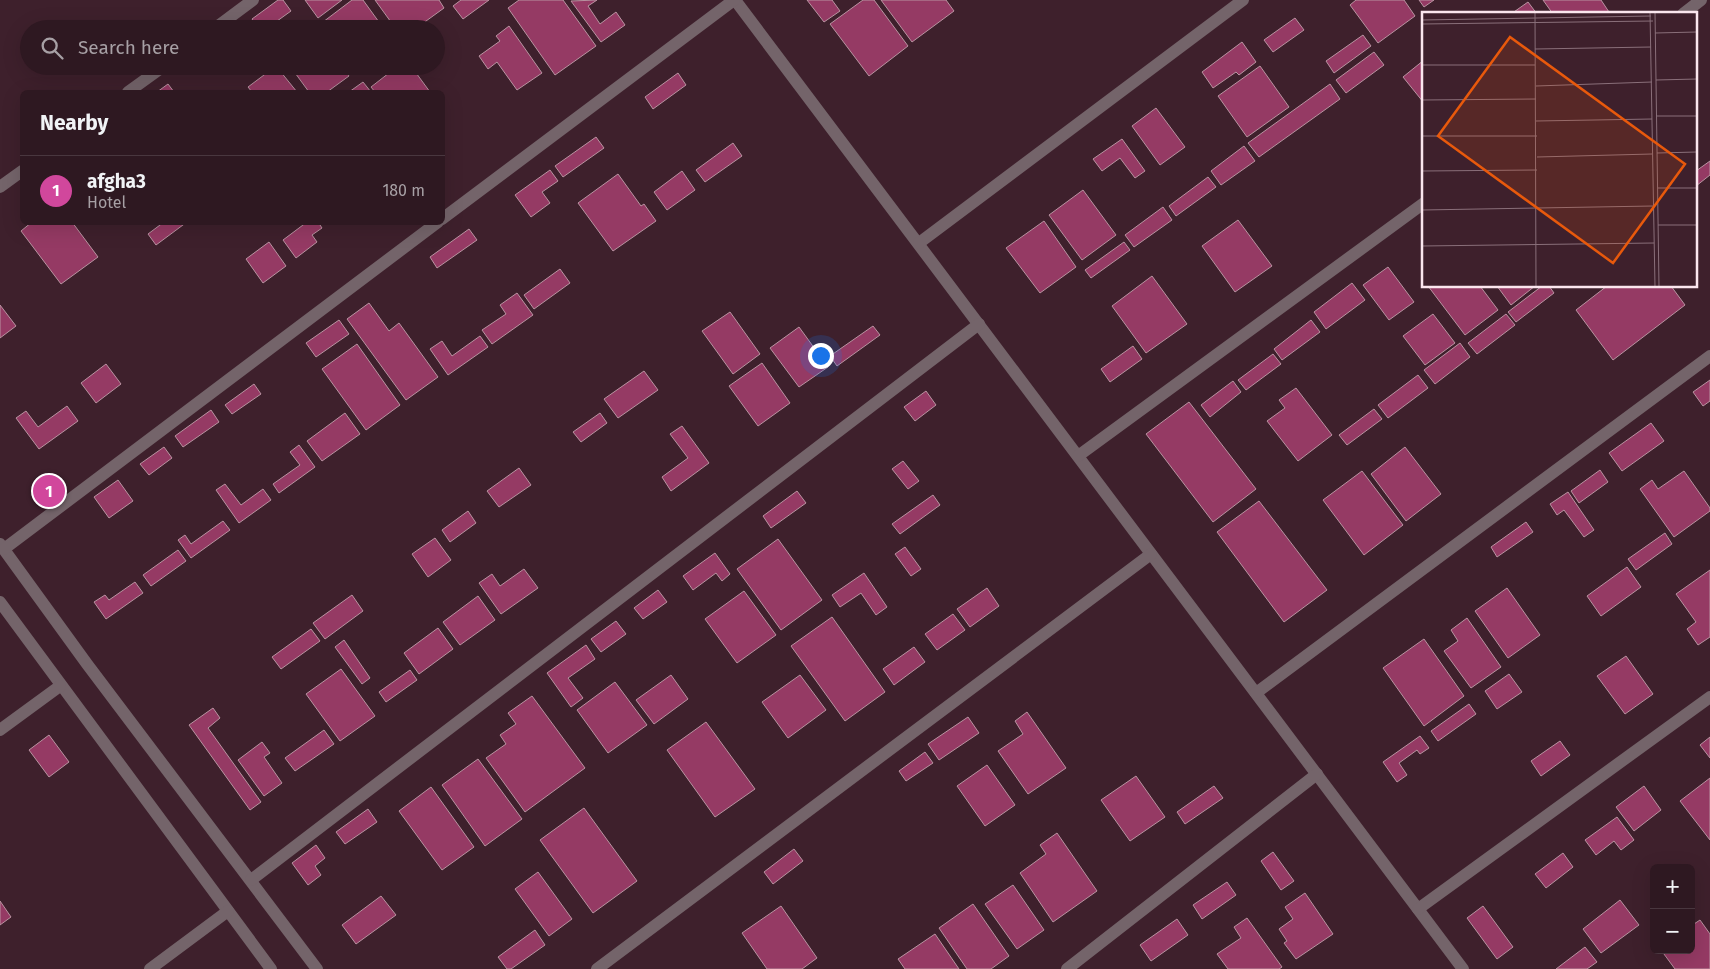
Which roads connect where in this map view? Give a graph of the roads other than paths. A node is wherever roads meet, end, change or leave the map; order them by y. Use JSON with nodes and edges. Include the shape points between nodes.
{"nodes":[{"id":1,"x":253,"y":0,"type":"edge"},
{"id":2,"x":735,"y":0,"type":"edge"},
{"id":3,"x":1243,"y":0,"type":"edge"},
{"id":4,"x":1702,"y":0,"type":"edge"},
{"id":5,"x":1686,"y":12,"type":"edge"},
{"id":6,"x":226,"y":20,"type":"edge"},
{"id":7,"x":152,"y":75,"type":"edge"},
{"id":8,"x":131,"y":90,"type":"edge"},
{"id":9,"x":20,"y":173,"type":"edge"},
{"id":10,"x":0,"y":188,"type":"edge"},
{"id":11,"x":1422,"y":204,"type":"edge"},
{"id":12,"x":445,"y":217,"type":"edge"},
{"id":13,"x":434,"y":225,"type":"edge"},
{"id":14,"x":919,"y":243,"type":"junction"},
{"id":15,"x":979,"y":324,"type":"junction"},
{"id":16,"x":1710,"y":356,"type":"edge"},
{"id":17,"x":1078,"y":456,"type":"junction"},
{"id":18,"x":2,"y":547,"type":"edge"},
{"id":19,"x":1151,"y":554,"type":"junction"},
{"id":20,"x":0,"y":602,"type":"edge"},
{"id":21,"x":60,"y":686,"type":"junction"},
{"id":22,"x":1256,"y":693,"type":"junction"},
{"id":23,"x":1710,"y":696,"type":"edge"},
{"id":24,"x":0,"y":730,"type":"edge"},
{"id":25,"x":1317,"y":774,"type":"junction"},
{"id":26,"x":251,"y":880,"type":"junction"},
{"id":27,"x":1418,"y":909,"type":"junction"},
{"id":28,"x":228,"y":911,"type":"junction"},
{"id":29,"x":150,"y":969,"type":"edge"},
{"id":30,"x":271,"y":969,"type":"edge"},
{"id":31,"x":317,"y":969,"type":"edge"},
{"id":32,"x":597,"y":969,"type":"edge"},
{"id":33,"x":1067,"y":969,"type":"edge"},
{"id":34,"x":1463,"y":969,"type":"edge"}],
"edges":[{"from":1,"to":6,"type":"street"},
{"from":2,"to":12,"type":"street"},
{"from":2,"to":14,"type":"street"},
{"from":3,"to":14,"type":"street"},
{"from":4,"to":5,"type":"street"},
{"from":7,"to":8,"type":"street"},
{"from":9,"to":10,"type":"street"},
{"from":11,"to":17,"type":"street"},
{"from":13,"to":18,"type":"street"},
{"from":14,"to":15,"type":"street"},
{"from":15,"to":17,"type":"street"},
{"from":15,"to":26,"type":"street"},
{"from":16,"to":22,"type":"street"},
{"from":17,"to":19,"type":"street"},
{"from":18,"to":26,"type":"street"},
{"from":19,"to":22,"type":"street"},
{"from":19,"to":32,"type":"street"},
{"from":20,"to":21,"type":"street"},
{"from":21,"to":24,"type":"street"},
{"from":21,"to":28,"type":"street"},
{"from":22,"to":25,"type":"street"},
{"from":23,"to":27,"type":"street"},
{"from":25,"to":27,"type":"street"},
{"from":25,"to":33,"type":"street"},
{"from":26,"to":31,"type":"street"},
{"from":27,"to":34,"type":"street"},
{"from":28,"to":29,"type":"street"},
{"from":28,"to":30,"type":"street"}]}
